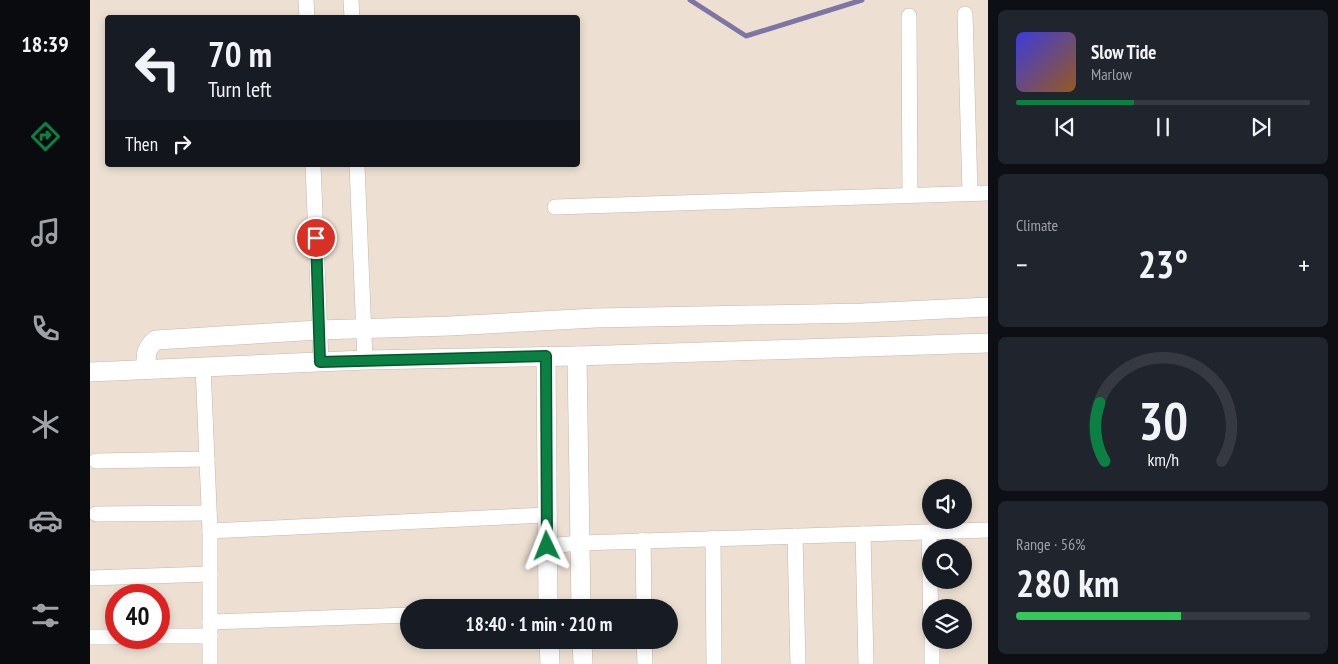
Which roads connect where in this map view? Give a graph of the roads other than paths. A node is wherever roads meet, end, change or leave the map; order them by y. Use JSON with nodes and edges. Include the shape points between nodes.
{"nodes":[{"id":1,"x":306,"y":0,"type":"edge"},
{"id":2,"x":351,"y":0,"type":"edge"},
{"id":3,"x":965,"y":14,"type":"dead end"},
{"id":4,"x":307,"y":15,"type":"edge"},
{"id":5,"x":352,"y":15,"type":"edge"},
{"id":6,"x":909,"y":16,"type":"dead end"},
{"id":7,"x":313,"y":167,"type":"edge"},
{"id":8,"x":357,"y":167,"type":"edge"},
{"id":9,"x":970,"y":193,"type":"junction"},
{"id":10,"x":988,"y":193,"type":"edge"},
{"id":11,"x":910,"y":195,"type":"junction"},
{"id":12,"x":555,"y":207,"type":"dead end"},
{"id":13,"x":988,"y":307,"type":"edge"},
{"id":14,"x":364,"y":329,"type":"junction"},
{"id":15,"x":319,"y":330,"type":"junction"},
{"id":16,"x":988,"y":343,"type":"edge"},
{"id":17,"x":546,"y":356,"type":"junction"},
{"id":18,"x":578,"y":356,"type":"junction"},
{"id":19,"x":365,"y":360,"type":"junction"},
{"id":20,"x":320,"y":362,"type":"junction"},
{"id":21,"x":203,"y":366,"type":"junction"},
{"id":22,"x":146,"y":369,"type":"junction"},
{"id":23,"x":90,"y":372,"type":"edge"},
{"id":24,"x":207,"y":459,"type":"junction"},
{"id":25,"x":96,"y":461,"type":"dead end"},
{"id":26,"x":209,"y":513,"type":"junction"},
{"id":27,"x":96,"y":514,"type":"dead end"},
{"id":28,"x":546,"y":515,"type":"junction"},
{"id":29,"x":988,"y":530,"type":"edge"},
{"id":30,"x":210,"y":531,"type":"junction"},
{"id":31,"x":929,"y":532,"type":"junction"},
{"id":32,"x":863,"y":534,"type":"junction"},
{"id":33,"x":795,"y":536,"type":"junction"},
{"id":34,"x":713,"y":538,"type":"junction"},
{"id":35,"x":643,"y":540,"type":"junction"},
{"id":36,"x":580,"y":542,"type":"junction"},
{"id":37,"x":547,"y":546,"type":"junction"},
{"id":38,"x":210,"y":574,"type":"junction"},
{"id":39,"x":90,"y":578,"type":"edge"},
{"id":40,"x":548,"y":599,"type":"edge"},
{"id":41,"x":581,"y":599,"type":"edge"},
{"id":42,"x":644,"y":599,"type":"edge"},
{"id":43,"x":930,"y":599,"type":"edge"},
{"id":44,"x":400,"y":616,"type":"edge"},
{"id":45,"x":210,"y":629,"type":"junction"},
{"id":46,"x":170,"y":634,"type":"edge"},
{"id":47,"x":105,"y":636,"type":"edge"},
{"id":48,"x":90,"y":637,"type":"edge"},
{"id":49,"x":549,"y":649,"type":"edge"},
{"id":50,"x":582,"y":649,"type":"edge"},
{"id":51,"x":644,"y":649,"type":"edge"},
{"id":52,"x":932,"y":649,"type":"edge"},
{"id":53,"x":210,"y":664,"type":"edge"},
{"id":54,"x":550,"y":664,"type":"edge"},
{"id":55,"x":583,"y":664,"type":"edge"},
{"id":56,"x":644,"y":664,"type":"edge"},
{"id":57,"x":714,"y":664,"type":"edge"},
{"id":58,"x":798,"y":664,"type":"edge"},
{"id":59,"x":866,"y":664,"type":"edge"},
{"id":60,"x":932,"y":664,"type":"edge"}],
"edges":[{"from":1,"to":4,"type":"street"},
{"from":2,"to":5,"type":"street"},
{"from":3,"to":9,"type":"street"},
{"from":6,"to":11,"type":"street"},
{"from":7,"to":15,"type":"street"},
{"from":8,"to":14,"type":"street"},
{"from":9,"to":10,"type":"street"},
{"from":9,"to":11,"type":"street"},
{"from":11,"to":12,"type":"street"},
{"from":13,"to":14,"type":"street","via":[[863,313],[595,318]]},
{"from":14,"to":15,"type":"street"},
{"from":14,"to":19,"type":"street"},
{"from":15,"to":20,"type":"street"},
{"from":15,"to":22,"type":"street","via":[[156,340],[146,352]]},
{"from":16,"to":18,"type":"street"},
{"from":17,"to":18,"type":"street"},
{"from":17,"to":19,"type":"street"},
{"from":17,"to":28,"type":"street"},
{"from":18,"to":36,"type":"street"},
{"from":19,"to":20,"type":"street"},
{"from":20,"to":21,"type":"street"},
{"from":21,"to":22,"type":"street"},
{"from":21,"to":24,"type":"street"},
{"from":22,"to":23,"type":"street"},
{"from":24,"to":25,"type":"street"},
{"from":24,"to":26,"type":"street"},
{"from":26,"to":27,"type":"street"},
{"from":26,"to":30,"type":"street"},
{"from":28,"to":30,"type":"street"},
{"from":28,"to":37,"type":"street"},
{"from":29,"to":31,"type":"street"},
{"from":30,"to":38,"type":"street"},
{"from":31,"to":32,"type":"street"},
{"from":31,"to":43,"type":"street"},
{"from":32,"to":33,"type":"street"},
{"from":32,"to":59,"type":"street"},
{"from":33,"to":34,"type":"street"},
{"from":33,"to":58,"type":"street"},
{"from":34,"to":35,"type":"street"},
{"from":34,"to":57,"type":"street"},
{"from":35,"to":36,"type":"street"},
{"from":35,"to":42,"type":"street"},
{"from":36,"to":37,"type":"street"},
{"from":36,"to":41,"type":"street"},
{"from":37,"to":40,"type":"street"},
{"from":38,"to":39,"type":"street"},
{"from":38,"to":45,"type":"street"},
{"from":44,"to":45,"type":"street"},
{"from":45,"to":46,"type":"street"},
{"from":45,"to":53,"type":"street"},
{"from":47,"to":48,"type":"street"},
{"from":49,"to":54,"type":"street"},
{"from":50,"to":55,"type":"street"},
{"from":51,"to":56,"type":"street"},
{"from":52,"to":60,"type":"street"}]}
